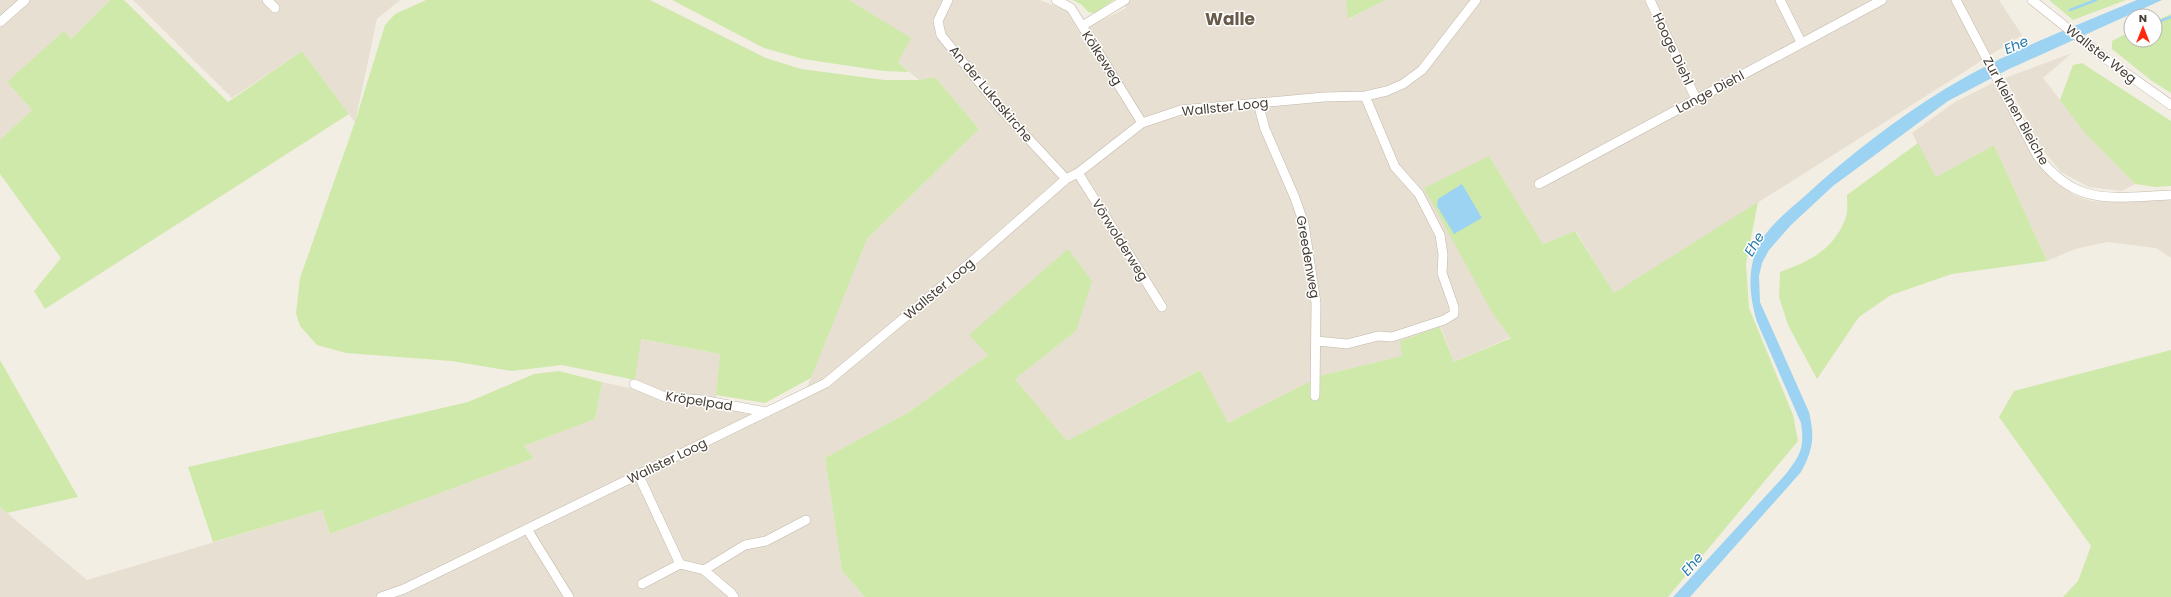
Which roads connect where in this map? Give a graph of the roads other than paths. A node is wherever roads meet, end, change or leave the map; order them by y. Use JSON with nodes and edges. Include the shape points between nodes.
{"nodes":[{"id":1,"x":25,"y":0,"type":"edge"},
{"id":2,"x":267,"y":0,"type":"edge"},
{"id":3,"x":948,"y":0,"type":"edge"},
{"id":4,"x":1056,"y":0,"type":"edge"},
{"id":5,"x":1125,"y":0,"type":"edge"},
{"id":6,"x":1476,"y":0,"type":"edge"},
{"id":7,"x":1650,"y":0,"type":"edge"},
{"id":8,"x":1780,"y":0,"type":"edge"},
{"id":9,"x":1882,"y":0,"type":"edge"},
{"id":10,"x":1956,"y":0,"type":"edge"},
{"id":11,"x":2032,"y":0,"type":"edge"},
{"id":12,"x":275,"y":8,"type":"dead end"},
{"id":13,"x":0,"y":22,"type":"edge"},
{"id":14,"x":1082,"y":26,"type":"junction"},
{"id":15,"x":1801,"y":42,"type":"junction"},
{"id":16,"x":1365,"y":96,"type":"junction"},
{"id":17,"x":1696,"y":99,"type":"junction"},
{"id":18,"x":1258,"y":103,"type":"junction"},
{"id":19,"x":2171,"y":104,"type":"edge"},
{"id":20,"x":1142,"y":123,"type":"junction"},
{"id":21,"x":1078,"y":173,"type":"junction"},
{"id":22,"x":1066,"y":179,"type":"junction"},
{"id":23,"x":1539,"y":184,"type":"dead end"},
{"id":24,"x":2171,"y":195,"type":"edge"},
{"id":25,"x":1162,"y":307,"type":"dead end"},
{"id":26,"x":1317,"y":341,"type":"junction"},
{"id":27,"x":634,"y":384,"type":"dead end"},
{"id":28,"x":1315,"y":396,"type":"dead end"},
{"id":29,"x":766,"y":412,"type":"junction"},
{"id":30,"x":639,"y":476,"type":"junction"},
{"id":31,"x":806,"y":520,"type":"dead end"},
{"id":32,"x":527,"y":529,"type":"junction"},
{"id":33,"x":680,"y":564,"type":"junction"},
{"id":34,"x":704,"y":570,"type":"junction"},
{"id":35,"x":642,"y":584,"type":"dead end"},
{"id":36,"x":381,"y":597,"type":"edge"},
{"id":37,"x":568,"y":597,"type":"edge"},
{"id":38,"x":734,"y":597,"type":"edge"}],
"edges":[{"from":1,"to":13,"type":"street"},
{"from":2,"to":12,"type":"street"},
{"from":3,"to":22,"type":"street","name":"An der Lukaskirche","via":[[938,21],[941,35],[1000,108]]},
{"from":4,"to":14,"type":"street","name":"Kölkeweg","via":[[1071,8]]},
{"from":5,"to":14,"type":"street"},
{"from":6,"to":16,"type":"street","name":"Wallster Loog","via":[[1422,70],[1403,84]]},
{"from":7,"to":17,"type":"street","name":"Hooge Diehl"},
{"from":8,"to":15,"type":"street"},
{"from":9,"to":15,"type":"street","name":"Lange Diehl"},
{"from":10,"to":24,"type":"street","name":"Zur Kleinen Bleiche","via":[[2037,155],[2047,168],[2078,192],[2095,196]]},
{"from":11,"to":19,"type":"street","name":"Wallster Weg","via":[[2090,47]]},
{"from":14,"to":20,"type":"street","name":"Kölkeweg"},
{"from":15,"to":17,"type":"street","name":"Lange Diehl"},
{"from":16,"to":18,"type":"street","name":"Wallster Loog"},
{"from":16,"to":26,"type":"street","via":[[1395,168],[1419,194],[1440,235],[1442,273],[1454,314],[1444,320],[1392,337],[1378,336],[1347,344]]},
{"from":17,"to":23,"type":"street","name":"Lange Diehl"},
{"from":18,"to":20,"type":"street","name":"Wallster Loog","via":[[1181,110]]},
{"from":18,"to":26,"type":"street","name":"Greedenweg","via":[[1265,129],[1304,224],[1316,303]]},
{"from":20,"to":21,"type":"street","name":"Wallster Loog"},
{"from":21,"to":22,"type":"street","name":"Wallster Loog"},
{"from":21,"to":25,"type":"street","name":"Vörwolderweg"},
{"from":22,"to":29,"type":"street","name":"Wallster Loog","via":[[826,383]]},
{"from":26,"to":28,"type":"street","name":"Greedenweg"},
{"from":27,"to":29,"type":"street","name":"Kröpelpad","via":[[665,397],[702,400]]},
{"from":29,"to":30,"type":"street","name":"Wallster Loog"},
{"from":30,"to":32,"type":"street","name":"Wallster Loog"},
{"from":30,"to":33,"type":"street"},
{"from":31,"to":34,"type":"street","via":[[766,541],[744,545]]},
{"from":32,"to":36,"type":"street","name":"Wallster Loog","via":[[404,589]]},
{"from":32,"to":37,"type":"street"},
{"from":33,"to":34,"type":"street"},
{"from":33,"to":35,"type":"street"},
{"from":34,"to":38,"type":"street"}]}
